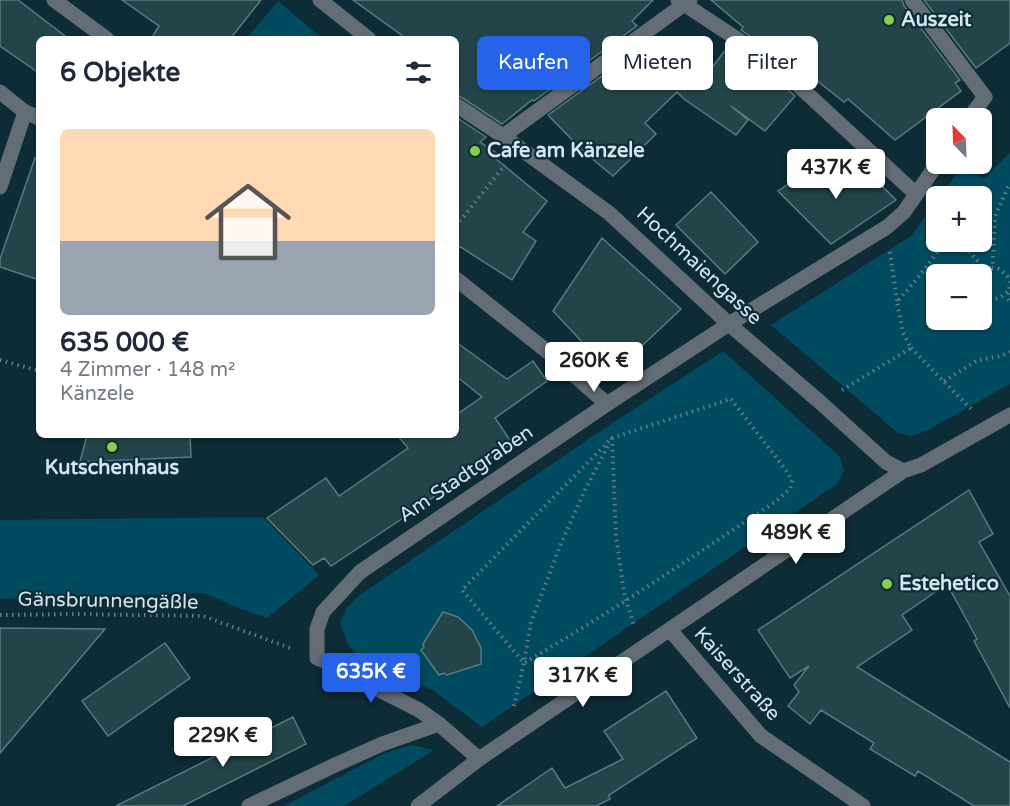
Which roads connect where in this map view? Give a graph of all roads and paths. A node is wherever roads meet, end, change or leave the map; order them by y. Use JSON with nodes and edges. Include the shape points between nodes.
{"nodes":[{"id":1,"x":54,"y":0,"type":"edge"},
{"id":2,"x":320,"y":0,"type":"edge"},
{"id":3,"x":912,"y":0,"type":"edge"},
{"id":4,"x":684,"y":1,"type":"edge"},
{"id":5,"x":103,"y":36,"type":"edge"},
{"id":6,"x":365,"y":36,"type":"edge"},
{"id":7,"x":0,"y":92,"type":"edge"},
{"id":8,"x":459,"y":107,"type":"edge"},
{"id":9,"x":977,"y":108,"type":"edge"},
{"id":10,"x":32,"y":115,"type":"edge"},
{"id":11,"x":503,"y":136,"type":"junction"},
{"id":12,"x":518,"y":148,"type":"junction"},
{"id":13,"x":930,"y":174,"type":"edge"},
{"id":14,"x":1010,"y":183,"type":"edge"},
{"id":15,"x":0,"y":188,"type":"edge"},
{"id":16,"x":916,"y":194,"type":"junction"},
{"id":17,"x":459,"y":222,"type":"edge"},
{"id":18,"x":887,"y":227,"type":"junction"},
{"id":19,"x":937,"y":252,"type":"edge"},
{"id":20,"x":970,"y":252,"type":"edge"},
{"id":21,"x":980,"y":264,"type":"edge"},
{"id":22,"x":992,"y":267,"type":"joint"},
{"id":23,"x":1008,"y":275,"type":"edge"},
{"id":24,"x":459,"y":281,"type":"edge"},
{"id":25,"x":1010,"y":289,"type":"edge"},
{"id":26,"x":992,"y":299,"type":"edge"},
{"id":27,"x":897,"y":302,"type":"junction"},
{"id":28,"x":1010,"y":303,"type":"edge"},
{"id":29,"x":729,"y":324,"type":"junction"},
{"id":30,"x":911,"y":348,"type":"junction"},
{"id":31,"x":1010,"y":352,"type":"edge"},
{"id":32,"x":0,"y":360,"type":"edge"},
{"id":33,"x":36,"y":370,"type":"edge"},
{"id":34,"x":944,"y":381,"type":"junction"},
{"id":35,"x":821,"y":403,"type":"junction"},
{"id":36,"x":607,"y":404,"type":"junction"},
{"id":37,"x":1010,"y":415,"type":"edge"},
{"id":38,"x":988,"y":427,"type":"junction"},
{"id":39,"x":612,"y":438,"type":"junction"},
{"id":40,"x":903,"y":471,"type":"junction"},
{"id":41,"x":626,"y":600,"type":"junction"},
{"id":42,"x":0,"y":615,"type":"edge"},
{"id":43,"x":670,"y":630,"type":"junction"},
{"id":44,"x":636,"y":634,"type":"dead end"},
{"id":45,"x":317,"y":658,"type":"junction"},
{"id":46,"x":524,"y":663,"type":"junction"},
{"id":47,"x":512,"y":711,"type":"dead end"},
{"id":48,"x":439,"y":724,"type":"junction"},
{"id":49,"x":479,"y":759,"type":"junction"},
{"id":50,"x":249,"y":806,"type":"edge"},
{"id":51,"x":418,"y":806,"type":"edge"},
{"id":52,"x":863,"y":806,"type":"edge"}],
"edges":[{"from":1,"to":5,"type":"street"},
{"from":2,"to":6,"type":"street"},
{"from":3,"to":9,"type":"street","via":[[985,97]]},
{"from":4,"to":11,"type":"street"},
{"from":4,"to":16,"type":"street","via":[[775,64]]},
{"from":7,"to":10,"type":"street"},
{"from":8,"to":11,"type":"street","name":"Hochmaiengasse"},
{"from":10,"to":15,"type":"street"},
{"from":11,"to":12,"type":"street","name":"Hochmaiengasse"},
{"from":12,"to":17,"type":"path"},
{"from":12,"to":29,"type":"street","name":"Hochmaiengasse","via":[[609,213]]},
{"from":13,"to":16,"type":"street","name":"Am Stadtgraben"},
{"from":14,"to":22,"type":"path","via":[[995,216]]},
{"from":16,"to":18,"type":"street","name":"Am Stadtgraben"},
{"from":18,"to":27,"type":"path"},
{"from":18,"to":29,"type":"street","name":"Am Stadtgraben"},
{"from":19,"to":27,"type":"path"},
{"from":20,"to":21,"type":"path"},
{"from":22,"to":23,"type":"path"},
{"from":23,"to":25,"type":"path"},
{"from":24,"to":36,"type":"street"},
{"from":25,"to":26,"type":"path","via":[[1002,297]]},
{"from":25,"to":28,"type":"path"},
{"from":27,"to":30,"type":"path","via":[[903,333]]},
{"from":29,"to":35,"type":"street","name":"Hochmaiengasse"},
{"from":29,"to":36,"type":"street","name":"Am Stadtgraben"},
{"from":30,"to":34,"type":"path"},
{"from":30,"to":35,"type":"path"},
{"from":31,"to":34,"type":"path","via":[[978,360]]},
{"from":32,"to":33,"type":"path"},
{"from":34,"to":38,"type":"path"},
{"from":35,"to":40,"type":"street","name":"Hochmaiengasse","via":[[886,462]]},
{"from":36,"to":39,"type":"path"},
{"from":36,"to":45,"type":"street","name":"Am Stadtgraben","via":[[360,572],[323,612],[317,629]]},
{"from":37,"to":38,"type":"street"},
{"from":38,"to":40,"type":"street"},
{"from":39,"to":41,"type":"path","via":[[616,536]]},
{"from":39,"to":41,"type":"path","via":[[731,399],[792,480],[790,489],[776,502]]},
{"from":39,"to":46,"type":"path","via":[[560,546],[531,622]]},
{"from":39,"to":46,"type":"path","via":[[462,590]]},
{"from":40,"to":43,"type":"street"},
{"from":41,"to":44,"type":"path"},
{"from":41,"to":46,"type":"path"},
{"from":42,"to":45,"type":"path","name":"Gänsbrunnengäßle","via":[[203,616]]},
{"from":43,"to":49,"type":"street"},
{"from":43,"to":52,"type":"street","name":"Kaiserstraße","via":[[761,736]]},
{"from":45,"to":48,"type":"street"},
{"from":46,"to":47,"type":"path"},
{"from":48,"to":49,"type":"street"},
{"from":48,"to":50,"type":"street","via":[[382,744]]},
{"from":49,"to":51,"type":"street"}]}
